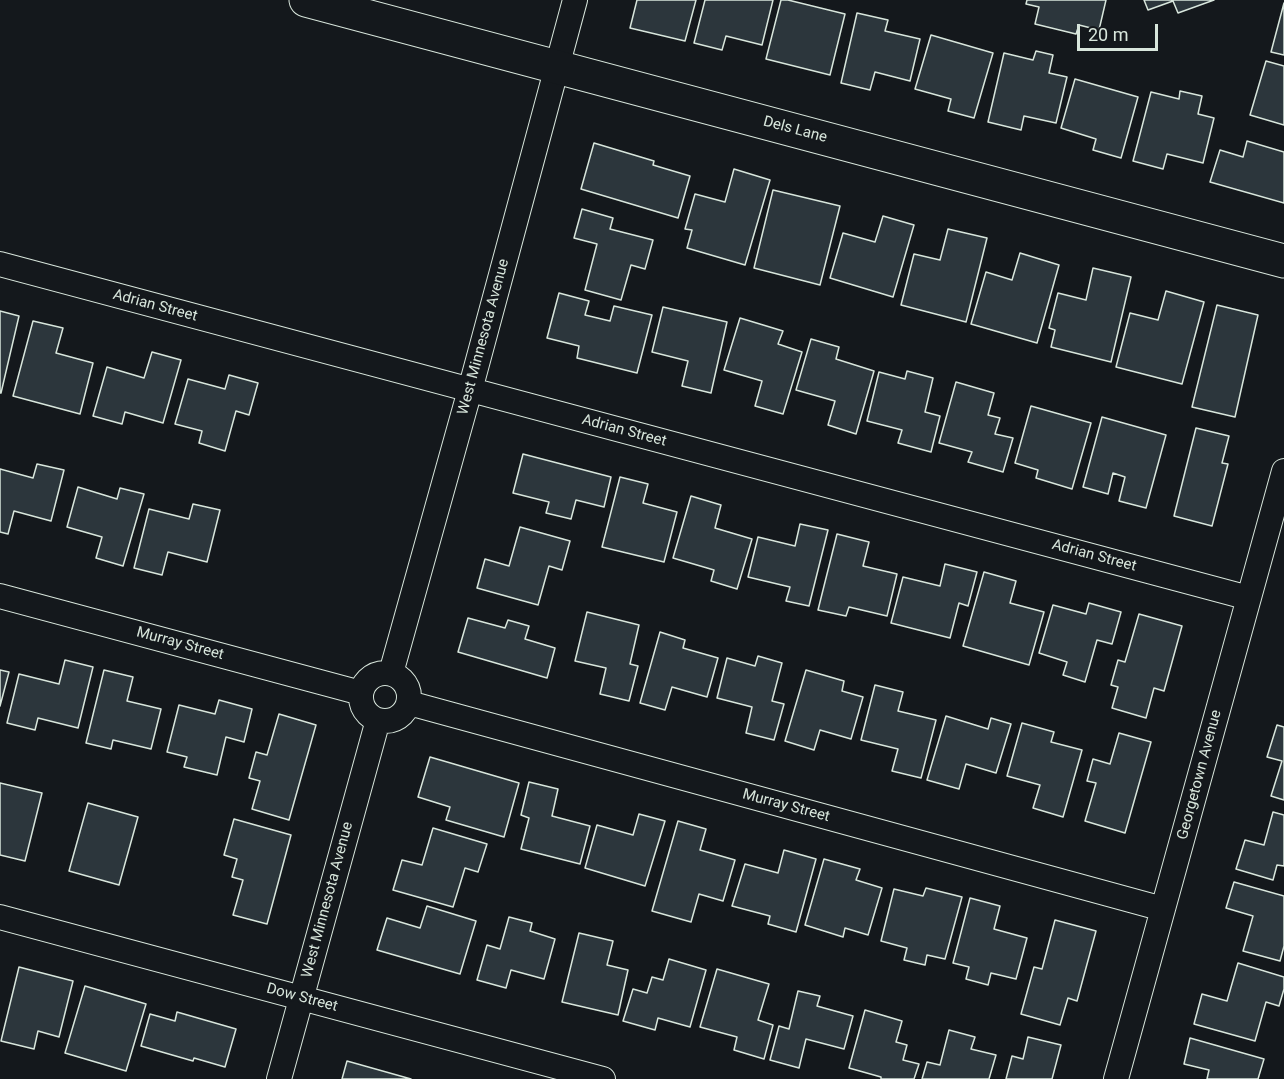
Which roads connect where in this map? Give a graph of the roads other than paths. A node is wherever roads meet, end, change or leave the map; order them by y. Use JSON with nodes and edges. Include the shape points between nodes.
{"nodes":[{"id":1,"x":306,"y":0,"type":"edge"},
{"id":2,"x":575,"y":0,"type":"edge"},
{"id":3,"x":557,"y":67,"type":"junction"},
{"id":4,"x":1284,"y":261,"type":"edge"},
{"id":5,"x":0,"y":264,"type":"edge"},
{"id":6,"x":470,"y":390,"type":"junction"},
{"id":7,"x":1284,"y":471,"type":"edge"},
{"id":8,"x":0,"y":596,"type":"edge"},
{"id":9,"x":1249,"y":598,"type":"junction"},
{"id":10,"x":391,"y":673,"type":"junction"},
{"id":11,"x":361,"y":693,"type":"junction"},
{"id":12,"x":409,"y":703,"type":"junction"},
{"id":13,"x":378,"y":720,"type":"junction"},
{"id":14,"x":1163,"y":909,"type":"junction"},
{"id":15,"x":0,"y":917,"type":"edge"},
{"id":16,"x":301,"y":998,"type":"junction"},
{"id":17,"x":279,"y":1079,"type":"edge"},
{"id":18,"x":603,"y":1079,"type":"edge"},
{"id":19,"x":1116,"y":1079,"type":"edge"}],
"edges":[{"from":1,"to":3,"type":"street","name":"Dels Lane"},
{"from":2,"to":3,"type":"street","name":"West Minnesota Avenue"},
{"from":3,"to":4,"type":"street","name":"Dels Lane"},
{"from":3,"to":6,"type":"street","name":"West Minnesota Avenue"},
{"from":5,"to":6,"type":"street","name":"Adrian Street"},
{"from":6,"to":9,"type":"street","name":"Adrian Street"},
{"from":6,"to":10,"type":"street","name":"West Minnesota Avenue"},
{"from":7,"to":9,"type":"street","name":"Georgetown Avenue"},
{"from":8,"to":11,"type":"street","name":"Murray Street"},
{"from":9,"to":14,"type":"street","name":"Georgetown Avenue"},
{"from":10,"to":11,"type":"street","via":[[375,674],[363,685]]},
{"from":10,"to":12,"type":"street","via":[[408,687]]},
{"from":11,"to":13,"type":"street","via":[[362,707]]},
{"from":12,"to":13,"type":"street","via":[[393,720]]},
{"from":12,"to":14,"type":"street","name":"Murray Street"},
{"from":13,"to":16,"type":"street","name":"West Minnesota Avenue"},
{"from":14,"to":19,"type":"street","name":"Georgetown Avenue"},
{"from":15,"to":16,"type":"street","name":"Dow Street"},
{"from":16,"to":17,"type":"street","name":"West Minnesota Avenue"},
{"from":16,"to":18,"type":"street","name":"Dow Street"}]}
